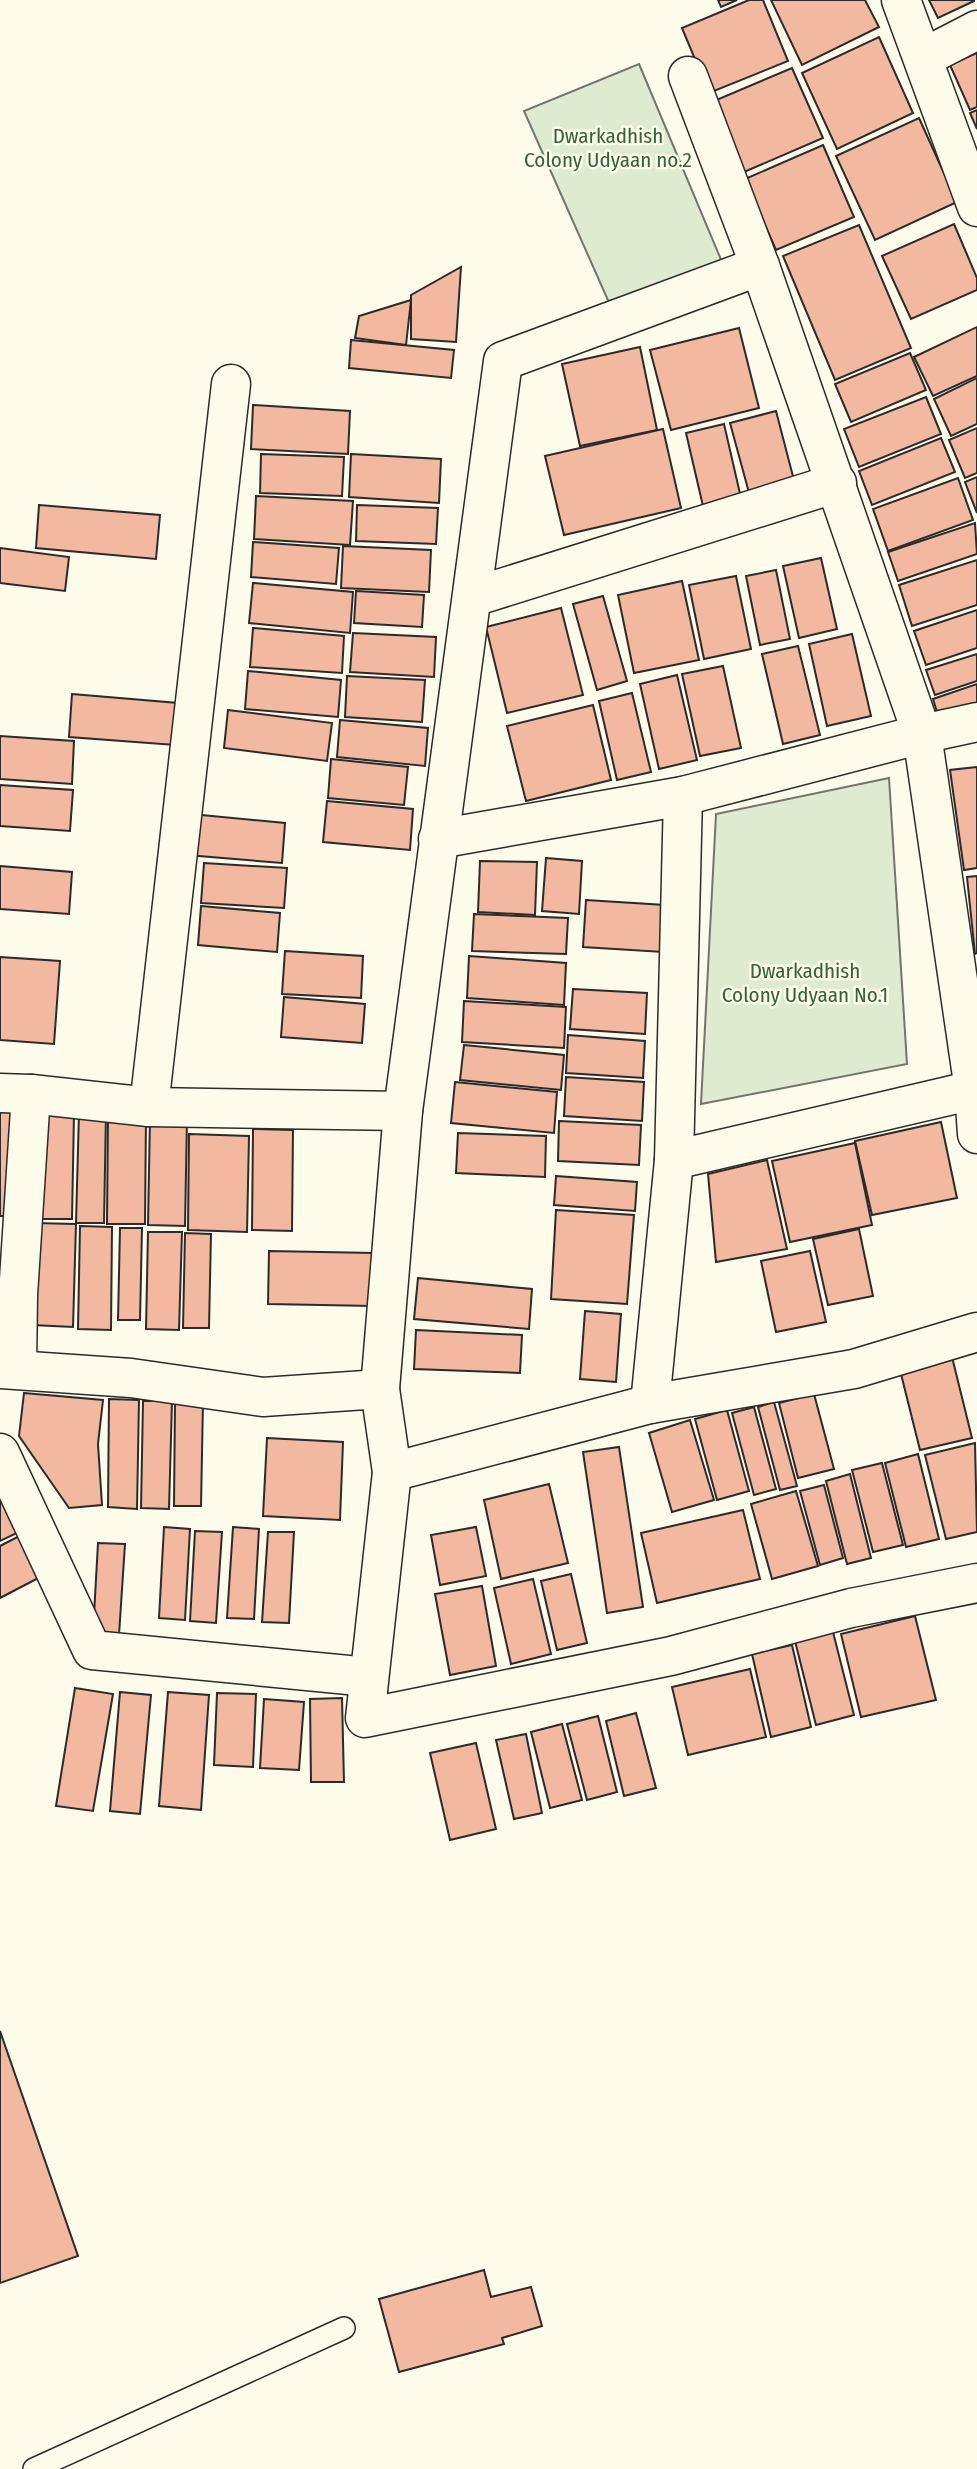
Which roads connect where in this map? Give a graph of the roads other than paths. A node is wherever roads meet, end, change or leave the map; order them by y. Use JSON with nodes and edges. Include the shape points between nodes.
{"nodes":[{"id":1,"x":901,"y":0,"type":"edge"},
{"id":2,"x":977,"y":30,"type":"edge"},
{"id":3,"x":923,"y":58,"type":"junction"},
{"id":4,"x":688,"y":76,"type":"dead end"},
{"id":5,"x":977,"y":207,"type":"edge"},
{"id":6,"x":760,"y":266,"type":"junction"},
{"id":7,"x":231,"y":384,"type":"dead end"},
{"id":8,"x":837,"y":483,"type":"junction"},
{"id":9,"x":473,"y":597,"type":"junction"},
{"id":10,"x":977,"y":722,"type":"edge"},
{"id":11,"x":922,"y":734,"type":"junction"},
{"id":12,"x":683,"y":796,"type":"junction"},
{"id":13,"x":438,"y":839,"type":"junction"},
{"id":14,"x":974,"y":1090,"type":"junction"},
{"id":15,"x":15,"y":1093,"type":"edge"},
{"id":16,"x":149,"y":1107,"type":"junction"},
{"id":17,"x":403,"y":1111,"type":"junction"},
{"id":18,"x":977,"y":1134,"type":"edge"},
{"id":19,"x":674,"y":1160,"type":"junction"},
{"id":20,"x":977,"y":1332,"type":"edge"},
{"id":21,"x":8,"y":1369,"type":"edge"},
{"id":22,"x":380,"y":1388,"type":"junction"},
{"id":23,"x":650,"y":1404,"type":"junction"},
{"id":24,"x":0,"y":1452,"type":"edge"},
{"id":25,"x":391,"y":1472,"type":"junction"},
{"id":26,"x":977,"y":1583,"type":"edge"},
{"id":27,"x":369,"y":1677,"type":"junction"},
{"id":28,"x":344,"y":2328,"type":"dead end"},
{"id":29,"x":34,"y":2469,"type":"edge"}],
"edges":[{"from":1,"to":3,"type":"street"},
{"from":2,"to":3,"type":"street"},
{"from":3,"to":5,"type":"street"},
{"from":4,"to":6,"type":"street"},
{"from":6,"to":8,"type":"street"},
{"from":6,"to":9,"type":"street","via":[[503,361]]},
{"from":7,"to":16,"type":"street"},
{"from":8,"to":9,"type":"street"},
{"from":8,"to":11,"type":"street"},
{"from":9,"to":13,"type":"street"},
{"from":10,"to":11,"type":"street"},
{"from":11,"to":12,"type":"street"},
{"from":11,"to":14,"type":"street"},
{"from":12,"to":13,"type":"street"},
{"from":12,"to":19,"type":"street"},
{"from":13,"to":17,"type":"street"},
{"from":14,"to":18,"type":"street"},
{"from":14,"to":19,"type":"street"},
{"from":15,"to":16,"type":"street"},
{"from":15,"to":21,"type":"street","via":[[18,1295]]},
{"from":16,"to":17,"type":"street"},
{"from":17,"to":22,"type":"street"},
{"from":19,"to":23,"type":"street"},
{"from":20,"to":23,"type":"street","via":[[854,1369]]},
{"from":21,"to":22,"type":"street","via":[[131,1378],[263,1397]]},
{"from":22,"to":25,"type":"street"},
{"from":23,"to":25,"type":"street"},
{"from":24,"to":27,"type":"street","via":[[92,1650]]},
{"from":25,"to":27,"type":"street"},
{"from":26,"to":27,"type":"street","via":[[850,1608],[671,1656],[365,1718]]},
{"from":28,"to":29,"type":"lane"}]}
